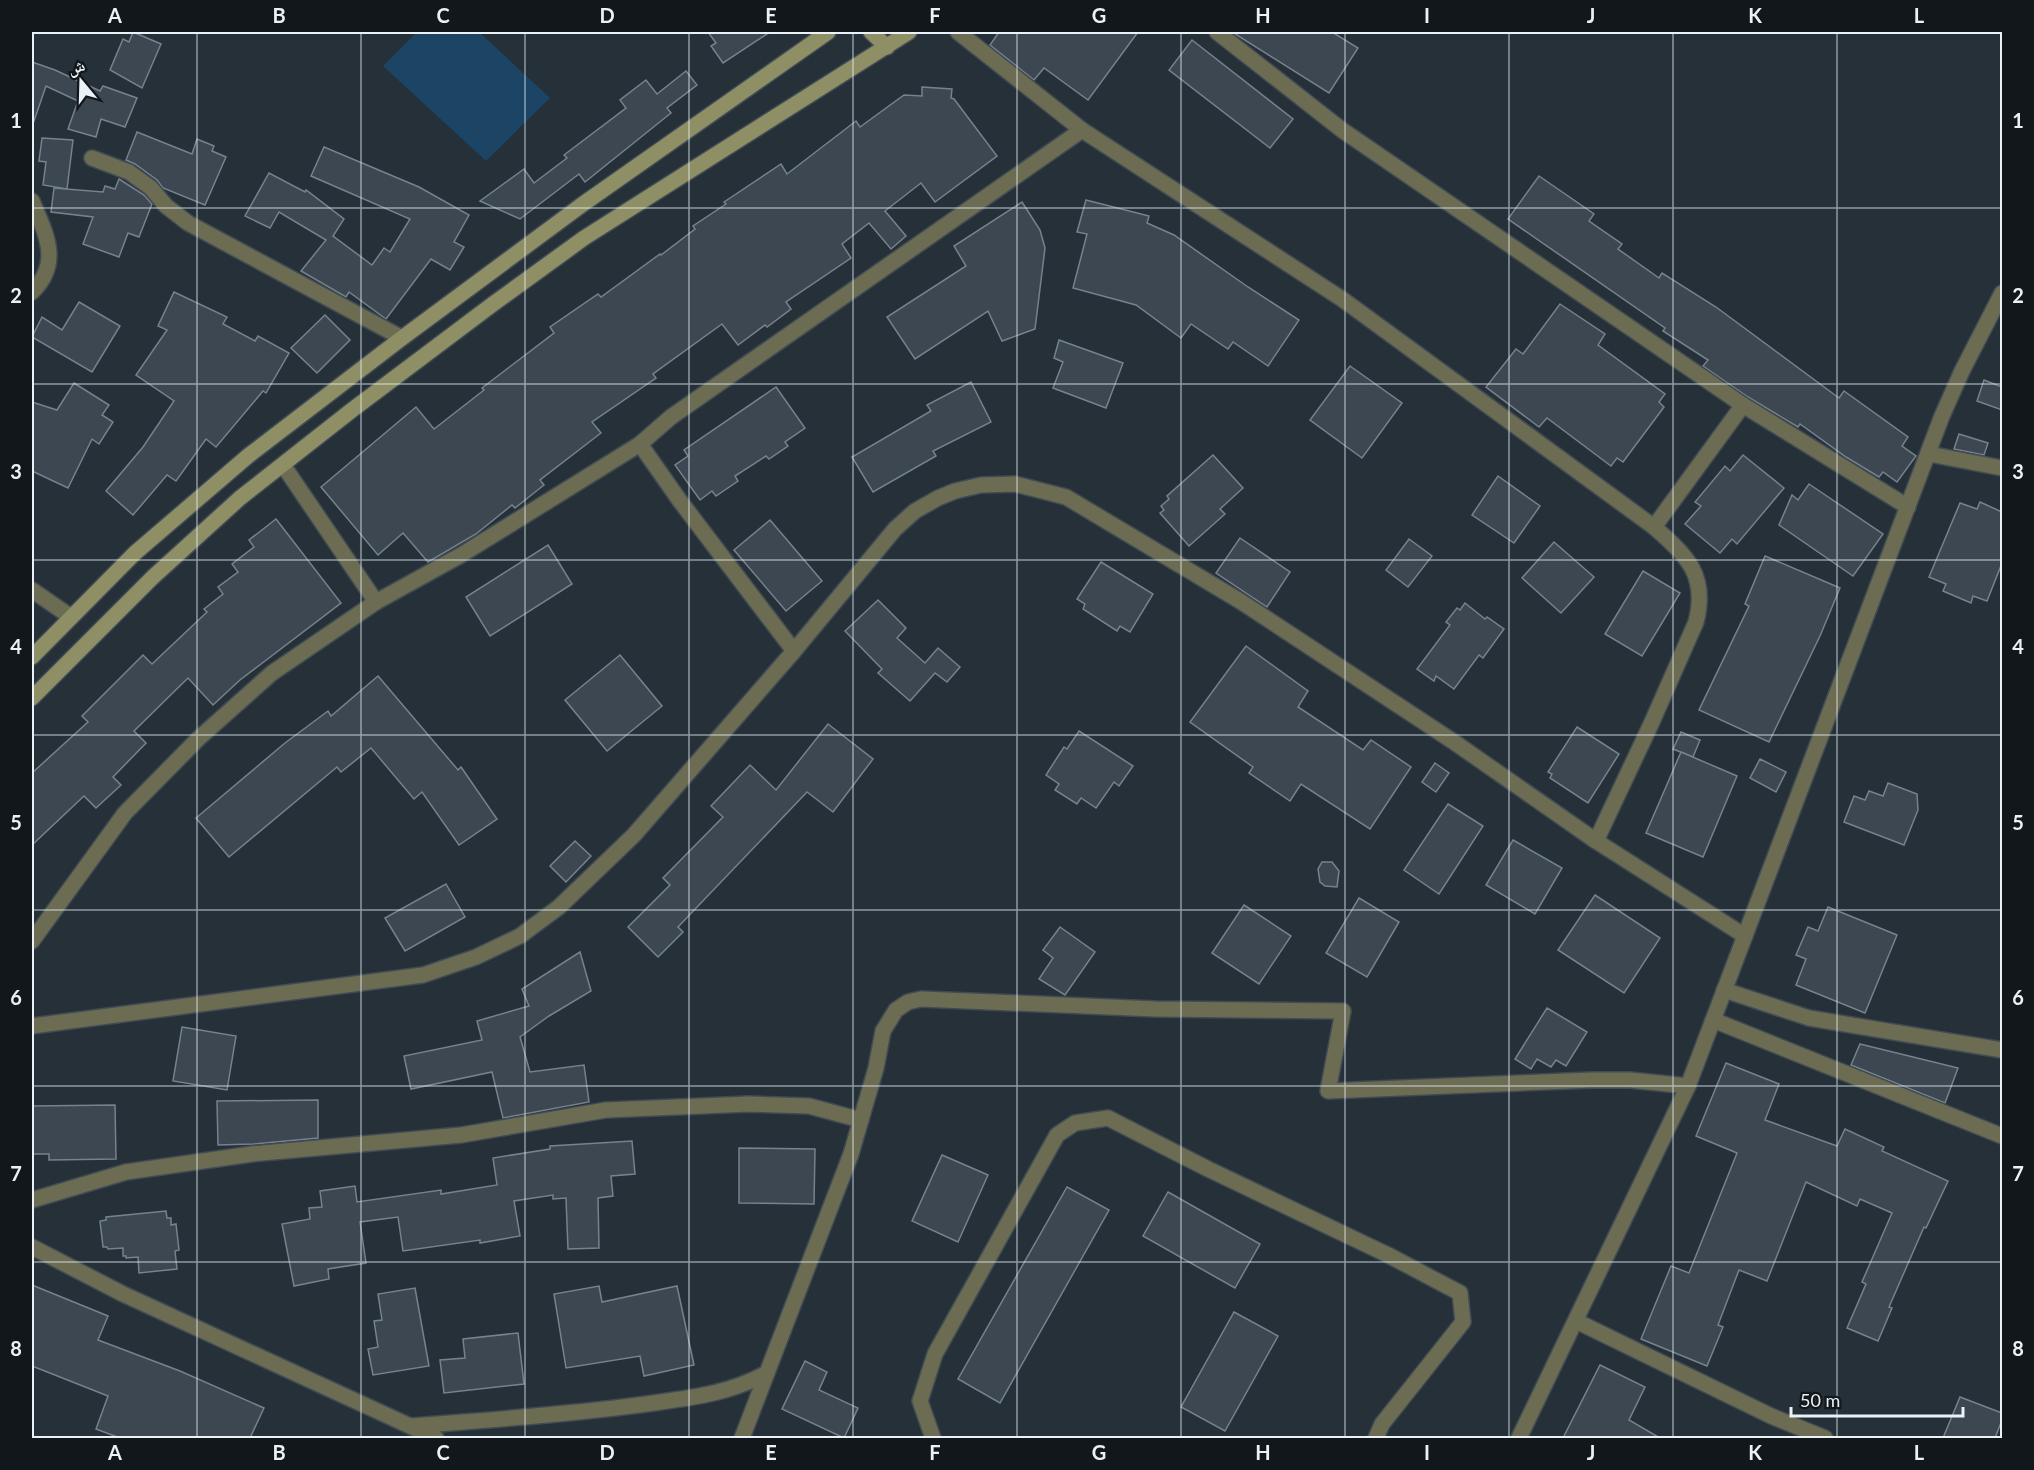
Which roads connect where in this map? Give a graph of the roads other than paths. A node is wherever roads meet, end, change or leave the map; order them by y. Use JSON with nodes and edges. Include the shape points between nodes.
{"nodes":[{"id":1,"x":828,"y":32,"type":"edge"},
{"id":2,"x":871,"y":32,"type":"edge"},
{"id":3,"x":909,"y":32,"type":"edge"},
{"id":4,"x":958,"y":32,"type":"edge"},
{"id":5,"x":1217,"y":32,"type":"edge"},
{"id":6,"x":887,"y":46,"type":"junction"},
{"id":7,"x":1082,"y":130,"type":"junction"},
{"id":8,"x":92,"y":158,"type":"dead end"},
{"id":9,"x":32,"y":201,"type":"edge"},
{"id":10,"x":32,"y":292,"type":"edge"},
{"id":11,"x":2002,"y":293,"type":"edge"},
{"id":12,"x":402,"y":338,"type":"junction"},
{"id":13,"x":1743,"y":405,"type":"junction"},
{"id":14,"x":640,"y":444,"type":"junction"},
{"id":15,"x":1929,"y":454,"type":"junction"},
{"id":16,"x":283,"y":465,"type":"junction"},
{"id":17,"x":2002,"y":468,"type":"edge"},
{"id":18,"x":1908,"y":507,"type":"junction"},
{"id":19,"x":1654,"y":527,"type":"junction"},
{"id":20,"x":32,"y":590,"type":"edge"},
{"id":21,"x":376,"y":602,"type":"junction"},
{"id":22,"x":72,"y":617,"type":"junction"},
{"id":23,"x":794,"y":651,"type":"junction"},
{"id":24,"x":32,"y":657,"type":"edge"},
{"id":25,"x":32,"y":698,"type":"edge"},
{"id":26,"x":1596,"y":841,"type":"junction"},
{"id":27,"x":1744,"y":936,"type":"junction"},
{"id":28,"x":32,"y":941,"type":"edge"},
{"id":29,"x":1724,"y":990,"type":"junction"},
{"id":30,"x":1713,"y":1020,"type":"junction"},
{"id":31,"x":32,"y":1026,"type":"edge"},
{"id":32,"x":2002,"y":1050,"type":"edge"},
{"id":33,"x":1688,"y":1086,"type":"junction"},
{"id":34,"x":861,"y":1120,"type":"junction"},
{"id":35,"x":2002,"y":1136,"type":"edge"},
{"id":36,"x":32,"y":1200,"type":"edge"},
{"id":37,"x":32,"y":1247,"type":"edge"},
{"id":38,"x":1576,"y":1321,"type":"junction"},
{"id":39,"x":767,"y":1374,"type":"junction"},
{"id":40,"x":411,"y":1426,"type":"junction"},
{"id":41,"x":436,"y":1438,"type":"edge"},
{"id":42,"x":742,"y":1438,"type":"edge"},
{"id":43,"x":933,"y":1438,"type":"edge"},
{"id":44,"x":1376,"y":1438,"type":"edge"},
{"id":45,"x":1519,"y":1438,"type":"edge"},
{"id":46,"x":1825,"y":1438,"type":"edge"}],
"edges":[{"from":1,"to":12,"type":"main road","via":[[583,204]]},
{"from":2,"to":6,"type":"main road"},
{"from":3,"to":6,"type":"main road"},
{"from":4,"to":7,"type":"street"},
{"from":5,"to":13,"type":"street","via":[[1342,130]]},
{"from":6,"to":16,"type":"main road","via":[[584,238]]},
{"from":7,"to":14,"type":"street","via":[[671,417]]},
{"from":7,"to":19,"type":"street","via":[[1342,299]]},
{"from":8,"to":12,"type":"street","via":[[129,172],[188,222]]},
{"from":9,"to":10,"type":"street","via":[[50,248],[48,266]]},
{"from":11,"to":15,"type":"street","via":[[1942,416]]},
{"from":12,"to":22,"type":"main road","via":[[240,464],[135,553]]},
{"from":13,"to":18,"type":"street"},
{"from":13,"to":19,"type":"street"},
{"from":14,"to":21,"type":"street","via":[[461,555]]},
{"from":14,"to":23,"type":"street"},
{"from":15,"to":17,"type":"street"},
{"from":15,"to":18,"type":"street"},
{"from":16,"to":21,"type":"street"},
{"from":16,"to":25,"type":"main road","via":[[240,498],[153,577]]},
{"from":18,"to":27,"type":"street"},
{"from":19,"to":26,"type":"street","via":[[1682,552],[1693,568],[1700,605],[1652,722]]},
{"from":20,"to":22,"type":"street"},
{"from":21,"to":28,"type":"street","via":[[272,673],[199,738],[125,813]]},
{"from":22,"to":24,"type":"main road"},
{"from":23,"to":26,"type":"street","via":[[895,529],[915,511],[955,491],[1015,484],[1066,497],[1240,601]]},
{"from":23,"to":31,"type":"street","via":[[634,835],[559,907],[520,936],[423,975]]},
{"from":26,"to":27,"type":"street"},
{"from":27,"to":29,"type":"street"},
{"from":29,"to":30,"type":"street"},
{"from":29,"to":32,"type":"street","via":[[1809,1018]]},
{"from":30,"to":33,"type":"street"},
{"from":30,"to":35,"type":"street"},
{"from":33,"to":34,"type":"street","via":[[1592,1080],[1328,1091],[1343,1011],[1156,1009],[921,999],[896,1010],[883,1031]]},
{"from":33,"to":38,"type":"street"},
{"from":34,"to":36,"type":"street","via":[[809,1106],[749,1104],[606,1110],[461,1134],[252,1154],[126,1172]]},
{"from":34,"to":39,"type":"street"},
{"from":37,"to":40,"type":"street","via":[[123,1294]]},
{"from":38,"to":45,"type":"street"},
{"from":38,"to":46,"type":"street","via":[[1771,1416]]},
{"from":39,"to":40,"type":"street","via":[[712,1395],[606,1409]]},
{"from":39,"to":42,"type":"street"},
{"from":40,"to":41,"type":"street"},
{"from":43,"to":44,"type":"street","via":[[920,1401],[935,1354],[1057,1136],[1075,1123],[1108,1118],[1460,1293],[1463,1322],[1382,1424]]}]}
